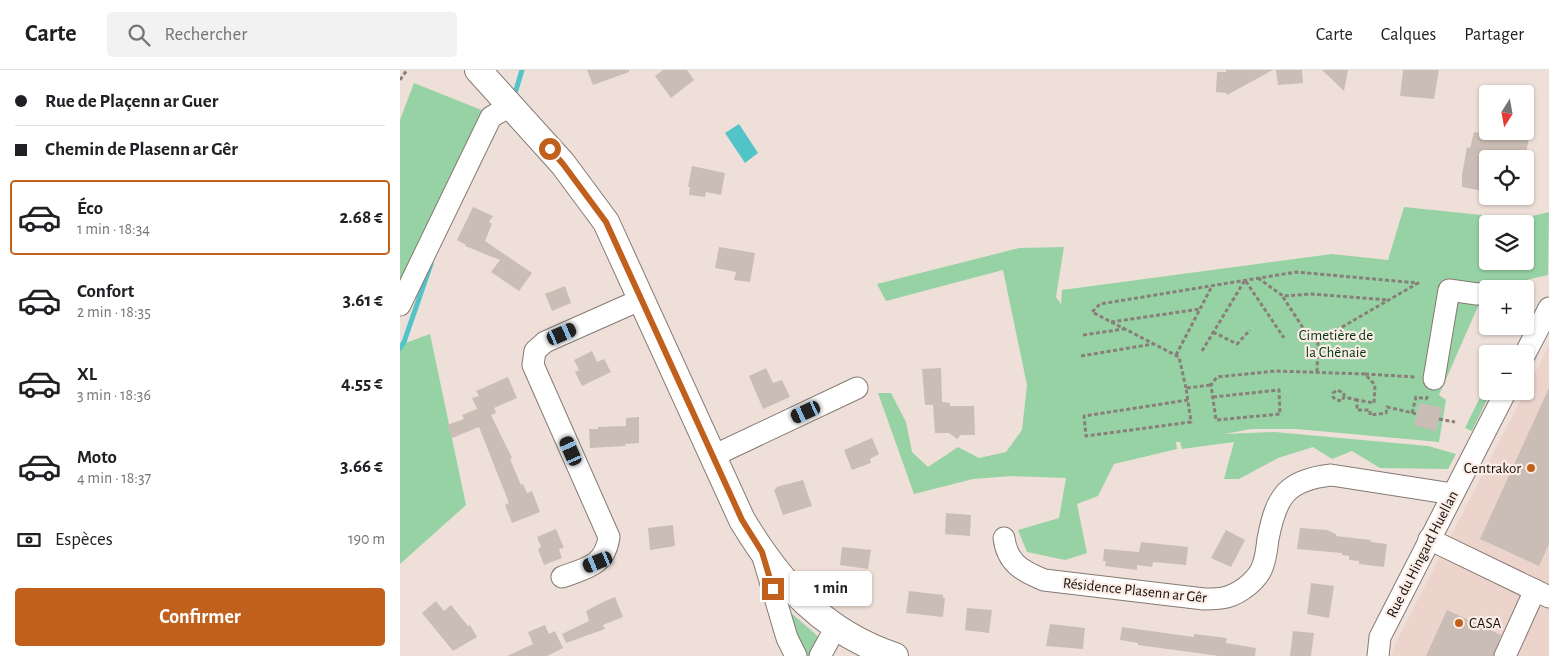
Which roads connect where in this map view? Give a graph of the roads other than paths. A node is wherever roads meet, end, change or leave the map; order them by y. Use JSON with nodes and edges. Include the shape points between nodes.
{"nodes":[{"id":1,"x":478,"y":70,"type":"edge"},
{"id":2,"x":510,"y":106,"type":"junction"},
{"id":3,"x":1479,"y":294,"type":"edge"},
{"id":4,"x":642,"y":299,"type":"junction"},
{"id":5,"x":400,"y":305,"type":"edge"},
{"id":6,"x":1549,"y":308,"type":"edge"},
{"id":7,"x":1530,"y":345,"type":"edge"},
{"id":8,"x":1434,"y":379,"type":"road end"},
{"id":9,"x":857,"y":388,"type":"dead end"},
{"id":10,"x":1501,"y":400,"type":"edge"},
{"id":11,"x":713,"y":456,"type":"junction"},
{"id":12,"x":1453,"y":494,"type":"junction"},
{"id":13,"x":1004,"y":538,"type":"dead end"},
{"id":14,"x":1429,"y":539,"type":"junction"},
{"id":15,"x":762,"y":552,"type":"junction"},
{"id":16,"x":562,"y":577,"type":"dead end"},
{"id":17,"x":1542,"y":593,"type":"edge"},
{"id":18,"x":836,"y":627,"type":"junction"},
{"id":19,"x":1379,"y":647,"type":"edge"},
{"id":20,"x":796,"y":656,"type":"edge"},
{"id":21,"x":820,"y":656,"type":"edge"},
{"id":22,"x":895,"y":656,"type":"edge"},
{"id":23,"x":1366,"y":656,"type":"edge"},
{"id":24,"x":1505,"y":656,"type":"edge"}],
"edges":[{"from":1,"to":2,"type":"main road"},
{"from":2,"to":4,"type":"main road","via":[[563,164],[606,222]]},
{"from":2,"to":5,"type":"street","via":[[490,118]]},
{"from":3,"to":8,"type":"street","via":[[1449,290]]},
{"from":4,"to":11,"type":"main road"},
{"from":4,"to":16,"type":"street","via":[[545,342],[534,352],[533,365],[609,538],[606,552],[598,562]]},
{"from":6,"to":7,"type":"street"},
{"from":9,"to":11,"type":"street"},
{"from":10,"to":12,"type":"street","name":"Rue du Hingard Huellan"},
{"from":11,"to":15,"type":"main road","via":[[742,520]]},
{"from":12,"to":13,"type":"street","name":"Résidence Plasenn ar Gêr","via":[[1331,475],[1300,483],[1288,491],[1275,509],[1263,566],[1255,578],[1233,595],[1217,599],[1044,580],[1029,574],[1012,560]]},
{"from":12,"to":14,"type":"street","name":"Rue du Hingard Huellan"},
{"from":14,"to":17,"type":"street"},
{"from":14,"to":19,"type":"street","name":"Rue du Hingard Huellan"},
{"from":15,"to":18,"type":"main road","via":[[804,602]]},
{"from":15,"to":20,"type":"street"},
{"from":17,"to":24,"type":"street"},
{"from":18,"to":21,"type":"street"},
{"from":18,"to":22,"type":"main road","via":[[853,639]]},
{"from":19,"to":23,"type":"street","name":"Rue du Hingard Huellan","via":[[1372,643]]}]}
